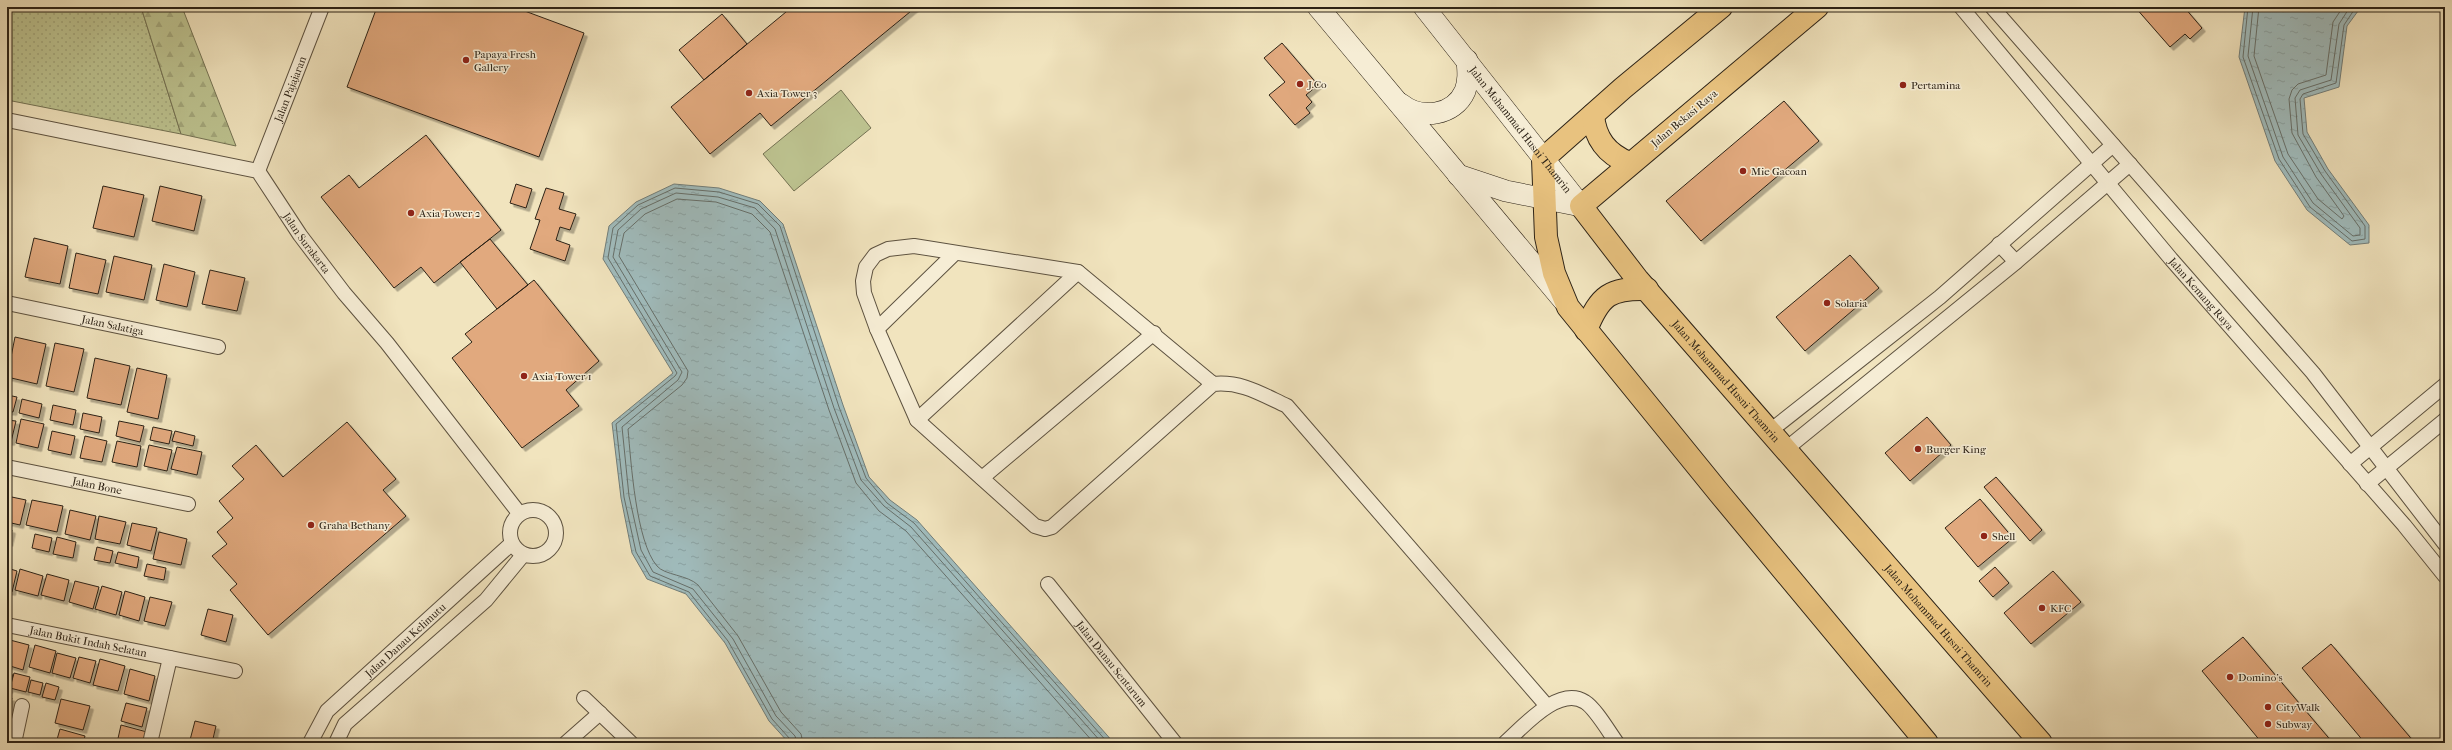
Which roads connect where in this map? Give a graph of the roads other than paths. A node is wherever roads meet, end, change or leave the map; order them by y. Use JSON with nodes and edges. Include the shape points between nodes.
{"nodes":[{"id":1,"x":322,"y":7,"type":"edge"},
{"id":2,"x":1318,"y":7,"type":"edge"},
{"id":3,"x":1424,"y":7,"type":"edge"},
{"id":4,"x":1721,"y":7,"type":"edge"},
{"id":5,"x":1817,"y":7,"type":"edge"},
{"id":6,"x":1961,"y":7,"type":"edge"},
{"id":7,"x":1992,"y":7,"type":"edge"},
{"id":8,"x":1467,"y":60,"type":"junction"},
{"id":9,"x":1396,"y":100,"type":"junction"},
{"id":10,"x":1593,"y":115,"type":"junction"},
{"id":11,"x":7,"y":120,"type":"edge"},
{"id":12,"x":2113,"y":146,"type":"junction"},
{"id":13,"x":1544,"y":159,"type":"junction"},
{"id":14,"x":1629,"y":163,"type":"junction"},
{"id":15,"x":2090,"y":164,"type":"junction"},
{"id":16,"x":2130,"y":164,"type":"junction"},
{"id":17,"x":258,"y":171,"type":"junction"},
{"id":18,"x":1458,"y":175,"type":"junction"},
{"id":19,"x":2108,"y":184,"type":"junction"},
{"id":20,"x":1543,"y":200,"type":"junction"},
{"id":21,"x":1580,"y":206,"type":"junction"},
{"id":22,"x":1999,"y":244,"type":"junction"},
{"id":23,"x":955,"y":253,"type":"junction"},
{"id":24,"x":2016,"y":262,"type":"junction"},
{"id":25,"x":1078,"y":272,"type":"junction"},
{"id":26,"x":1647,"y":289,"type":"junction"},
{"id":27,"x":7,"y":303,"type":"edge"},
{"id":28,"x":1568,"y":307,"type":"junction"},
{"id":29,"x":877,"y":328,"type":"junction"},
{"id":30,"x":1586,"y":330,"type":"junction"},
{"id":31,"x":1154,"y":333,"type":"junction"},
{"id":32,"x":218,"y":347,"type":"dead end"},
{"id":33,"x":1213,"y":384,"type":"junction"},
{"id":34,"x":2445,"y":384,"type":"edge"},
{"id":35,"x":917,"y":420,"type":"junction"},
{"id":36,"x":2445,"y":420,"type":"edge"},
{"id":37,"x":1770,"y":431,"type":"junction"},
{"id":38,"x":2370,"y":447,"type":"junction"},
{"id":39,"x":1786,"y":449,"type":"junction"},
{"id":40,"x":2350,"y":464,"type":"junction"},
{"id":41,"x":7,"y":467,"type":"edge"},
{"id":42,"x":2386,"y":470,"type":"junction"},
{"id":43,"x":982,"y":478,"type":"junction"},
{"id":44,"x":2367,"y":484,"type":"junction"},
{"id":45,"x":188,"y":504,"type":"dead end"},
{"id":46,"x":519,"y":513,"type":"junction"},
{"id":47,"x":511,"y":544,"type":"junction"},
{"id":48,"x":2445,"y":544,"type":"edge"},
{"id":49,"x":523,"y":555,"type":"junction"},
{"id":50,"x":2445,"y":576,"type":"edge"},
{"id":51,"x":1048,"y":584,"type":"dead end"},
{"id":52,"x":7,"y":625,"type":"edge"},
{"id":53,"x":170,"y":658,"type":"junction"},
{"id":54,"x":234,"y":671,"type":"dead end"},
{"id":55,"x":584,"y":698,"type":"dead end"},
{"id":56,"x":22,"y":706,"type":"dead end"},
{"id":57,"x":1547,"y":706,"type":"junction"},
{"id":58,"x":600,"y":713,"type":"junction"},
{"id":59,"x":14,"y":743,"type":"edge"},
{"id":60,"x":150,"y":743,"type":"edge"},
{"id":61,"x":310,"y":743,"type":"edge"},
{"id":62,"x":336,"y":743,"type":"edge"},
{"id":63,"x":566,"y":743,"type":"edge"},
{"id":64,"x":632,"y":743,"type":"edge"},
{"id":65,"x":1175,"y":743,"type":"edge"},
{"id":66,"x":1505,"y":743,"type":"edge"},
{"id":67,"x":1617,"y":743,"type":"edge"},
{"id":68,"x":1927,"y":743,"type":"edge"},
{"id":69,"x":2041,"y":743,"type":"edge"}],
"edges":[{"from":1,"to":17,"type":"street","name":"Jalan Pajajaran"},
{"from":2,"to":9,"type":"street"},
{"from":3,"to":8,"type":"street","name":"Jalan Mohammad Husni Thamrin"},
{"from":4,"to":10,"type":"main road"},
{"from":5,"to":14,"type":"main road","name":"Jalan Bekasi Raya"},
{"from":6,"to":15,"type":"street","name":"Jalan Kemang Raya"},
{"from":7,"to":12,"type":"street"},
{"from":8,"to":9,"type":"street","via":[[1469,76],[1465,92],[1455,105],[1440,113],[1424,114],[1408,110]]},
{"from":8,"to":13,"type":"street","name":"Jalan Mohammad Husni Thamrin"},
{"from":9,"to":18,"type":"street"},
{"from":10,"to":13,"type":"main road"},
{"from":10,"to":14,"type":"main road","via":[[1594,128],[1599,140],[1617,158]]},
{"from":11,"to":17,"type":"street"},
{"from":12,"to":15,"type":"street"},
{"from":12,"to":16,"type":"street"},
{"from":13,"to":20,"type":"main road"},
{"from":13,"to":21,"type":"street","name":"Jalan Mohammad Husni Thamrin"},
{"from":14,"to":21,"type":"main road","name":"Jalan Bekasi Raya"},
{"from":15,"to":19,"type":"street","name":"Jalan Kemang Raya"},
{"from":15,"to":22,"type":"street"},
{"from":16,"to":19,"type":"street"},
{"from":16,"to":38,"type":"street","via":[[2313,373]]},
{"from":17,"to":46,"type":"street","name":"Jalan Surakarta","via":[[300,235],[340,288],[387,343]]},
{"from":18,"to":20,"type":"street"},
{"from":18,"to":28,"type":"street"},
{"from":19,"to":24,"type":"street"},
{"from":19,"to":40,"type":"street","name":"Jalan Kemang Raya"},
{"from":20,"to":21,"type":"street"},
{"from":20,"to":28,"type":"main road","via":[[1554,273]]},
{"from":21,"to":26,"type":"main road","name":"Jalan Mohammad Husni Thamrin"},
{"from":22,"to":24,"type":"street"},
{"from":22,"to":37,"type":"street","via":[[1940,297]]},
{"from":23,"to":25,"type":"street"},
{"from":23,"to":29,"type":"street"},
{"from":23,"to":29,"type":"street","via":[[914,246],[888,249],[875,255],[866,266],[863,281],[864,293]]},
{"from":24,"to":39,"type":"street"},
{"from":25,"to":31,"type":"street"},
{"from":25,"to":35,"type":"street"},
{"from":26,"to":30,"type":"main road","via":[[1624,289],[1610,293],[1594,308]]},
{"from":26,"to":37,"type":"main road","name":"Jalan Mohammad Husni Thamrin"},
{"from":27,"to":32,"type":"street","name":"Jalan Salatiga"},
{"from":28,"to":30,"type":"main road"},
{"from":29,"to":35,"type":"street"},
{"from":30,"to":68,"type":"main road"},
{"from":31,"to":33,"type":"street"},
{"from":31,"to":43,"type":"street"},
{"from":33,"to":43,"type":"street","via":[[1052,527],[1044,530],[1035,526]]},
{"from":33,"to":57,"type":"street","via":[[1230,382],[1287,406]]},
{"from":34,"to":38,"type":"street"},
{"from":35,"to":43,"type":"street"},
{"from":36,"to":42,"type":"street"},
{"from":37,"to":39,"type":"main road","name":"Jalan Mohammad Husni Thamrin"},
{"from":38,"to":40,"type":"street"},
{"from":38,"to":42,"type":"street"},
{"from":39,"to":69,"type":"main road","name":"Jalan Mohammad Husni Thamrin"},
{"from":40,"to":44,"type":"street","name":"Jalan Kemang Raya"},
{"from":41,"to":45,"type":"street","name":"Jalan Bone"},
{"from":42,"to":44,"type":"street"},
{"from":42,"to":48,"type":"street"},
{"from":44,"to":50,"type":"street","name":"Jalan Kemang Raya"},
{"from":46,"to":47,"type":"street","via":[[509,527]]},
{"from":46,"to":49,"type":"street","via":[[535,509],[540,511],[550,516],[558,531],[553,547],[540,557]]},
{"from":47,"to":49,"type":"street"},
{"from":47,"to":61,"type":"street","name":"Jalan Danau Kelimutu","via":[[327,711]]},
{"from":49,"to":62,"type":"street","name":"Jalan Danau Kelimutu","via":[[486,600],[345,724]]},
{"from":51,"to":65,"type":"street","name":"Jalan Danau Sentarum"},
{"from":52,"to":53,"type":"street","name":"Jalan Bukit Indah Selatan"},
{"from":53,"to":54,"type":"street","name":"Jalan Bukit Indah Selatan"},
{"from":53,"to":60,"type":"street"},
{"from":55,"to":58,"type":"street"},
{"from":56,"to":59,"type":"street"},
{"from":57,"to":66,"type":"street"},
{"from":57,"to":67,"type":"street","via":[[1567,697],[1586,702]]},
{"from":58,"to":63,"type":"street"},
{"from":58,"to":64,"type":"street"}]}
